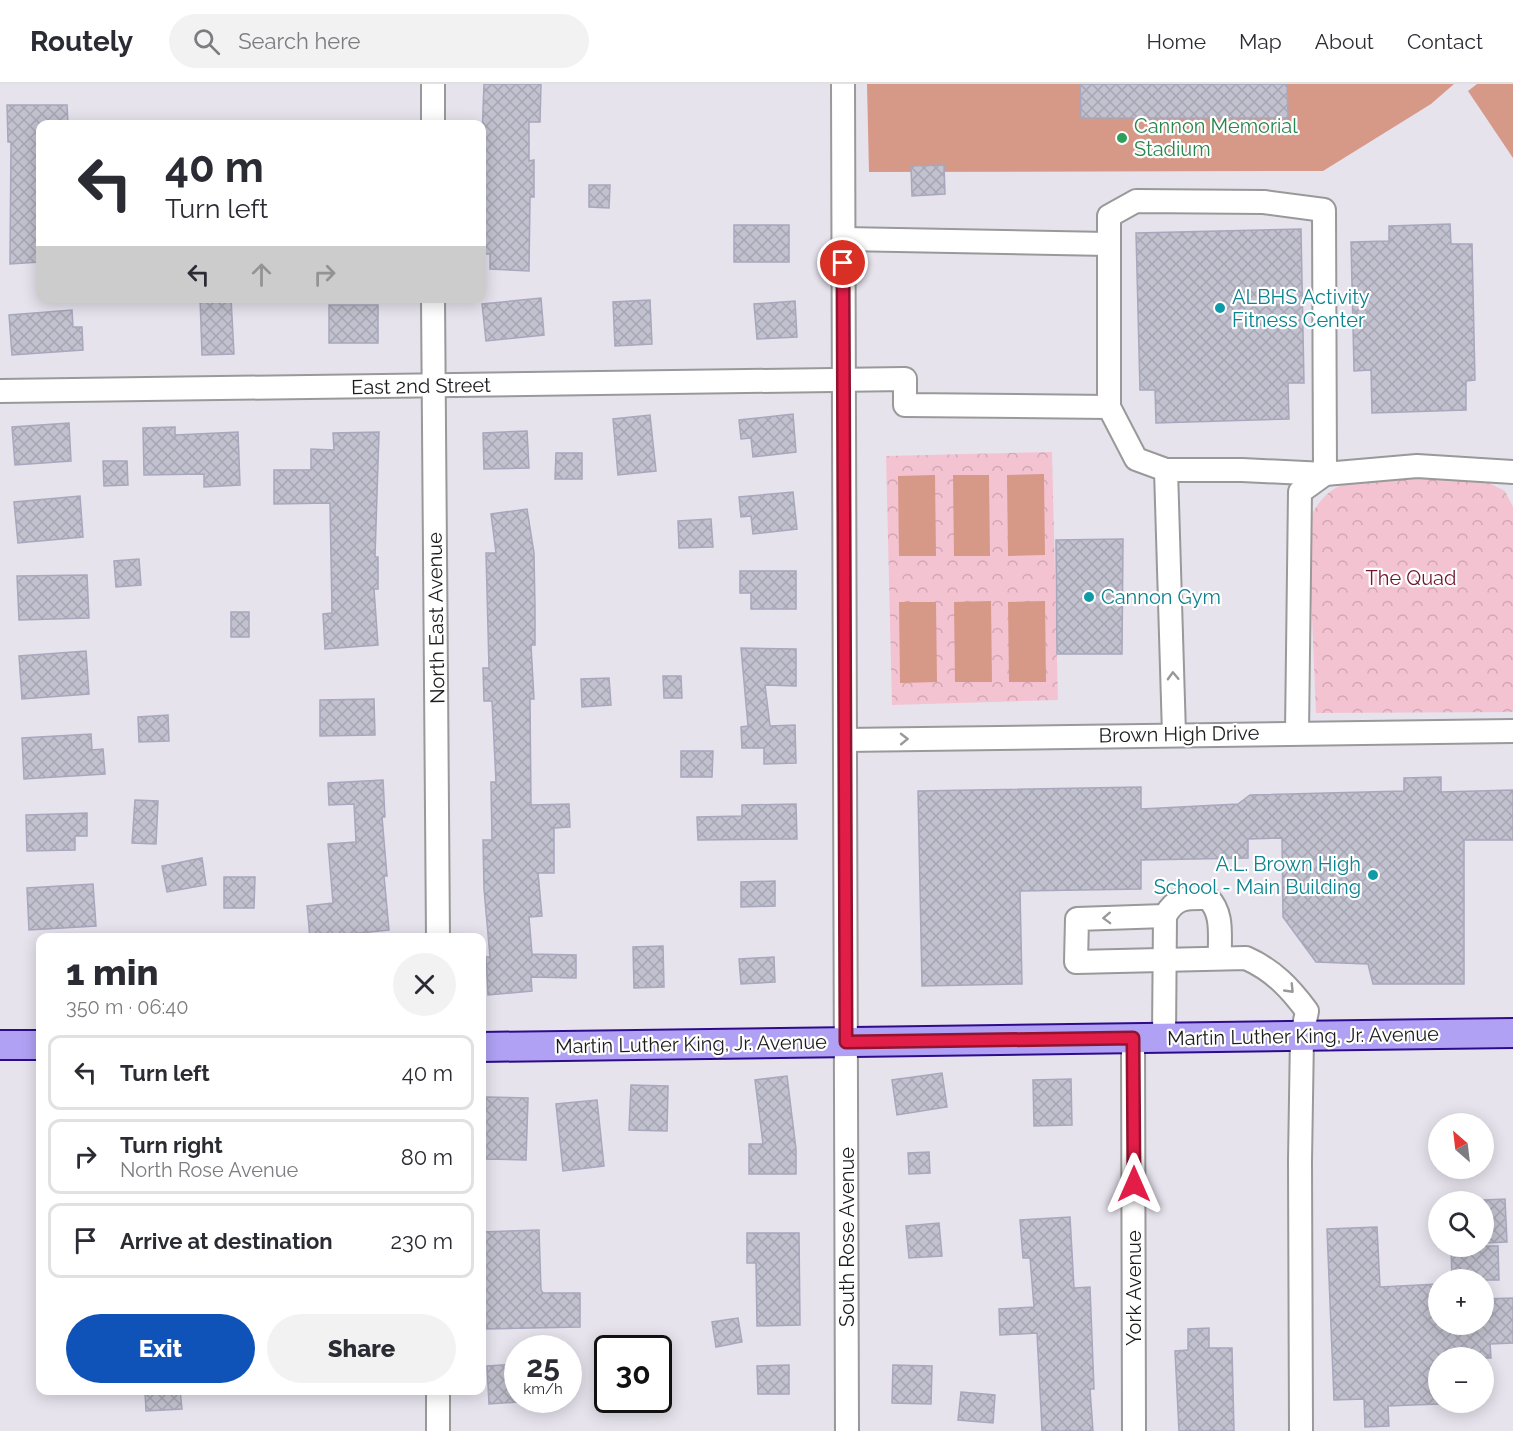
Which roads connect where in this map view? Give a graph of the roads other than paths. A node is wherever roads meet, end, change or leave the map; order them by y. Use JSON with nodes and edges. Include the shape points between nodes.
{"nodes":[{"id":1,"x":434,"y":84,"type":"edge"},
{"id":2,"x":843,"y":84,"type":"edge"},
{"id":3,"x":433,"y":120,"type":"edge"},
{"id":4,"x":844,"y":239,"type":"junction"},
{"id":5,"x":1108,"y":244,"type":"junction"},
{"id":6,"x":433,"y":303,"type":"edge"},
{"id":7,"x":842,"y":379,"type":"junction"},
{"id":8,"x":433,"y":386,"type":"junction"},
{"id":9,"x":0,"y":391,"type":"edge"},
{"id":10,"x":1110,"y":407,"type":"junction"},
{"id":11,"x":1166,"y":470,"type":"junction"},
{"id":12,"x":1513,"y":472,"type":"edge"},
{"id":13,"x":1325,"y":474,"type":"junction"},
{"id":14,"x":1513,"y":731,"type":"edge"},
{"id":15,"x":1297,"y":732,"type":"junction"},
{"id":16,"x":1174,"y":734,"type":"junction"},
{"id":17,"x":846,"y":740,"type":"junction"},
{"id":18,"x":1165,"y":916,"type":"junction"},
{"id":19,"x":438,"y":933,"type":"edge"},
{"id":20,"x":1220,"y":957,"type":"junction"},
{"id":21,"x":1165,"y":959,"type":"junction"},
{"id":22,"x":1513,"y":1033,"type":"edge"},
{"id":23,"x":1302,"y":1036,"type":"junction"},
{"id":24,"x":1164,"y":1037,"type":"junction"},
{"id":25,"x":1133,"y":1038,"type":"junction"},
{"id":26,"x":846,"y":1042,"type":"junction"},
{"id":27,"x":0,"y":1045,"type":"edge"},
{"id":28,"x":36,"y":1045,"type":"edge"},
{"id":29,"x":486,"y":1047,"type":"edge"},
{"id":30,"x":438,"y":1395,"type":"edge"},
{"id":31,"x":438,"y":1431,"type":"edge"},
{"id":32,"x":847,"y":1431,"type":"edge"},
{"id":33,"x":1134,"y":1431,"type":"edge"},
{"id":34,"x":1301,"y":1431,"type":"edge"}],
"edges":[{"from":1,"to":3,"type":"street"},
{"from":2,"to":4,"type":"street","name":"South Rose Avenue"},
{"from":4,"to":5,"type":"street"},
{"from":4,"to":7,"type":"street","name":"South Rose Avenue"},
{"from":5,"to":10,"type":"street"},
{"from":5,"to":13,"type":"street","via":[[1108,216],[1136,201],[1264,202],[1324,210]]},
{"from":6,"to":8,"type":"street","name":"North East Avenue"},
{"from":7,"to":8,"type":"street","name":"East 2nd Street"},
{"from":7,"to":10,"type":"street","name":"East 2nd Street","via":[[906,379],[905,405]]},
{"from":7,"to":17,"type":"street","name":"South Rose Avenue"},
{"from":8,"to":9,"type":"street","name":"East 2nd Street"},
{"from":8,"to":19,"type":"street","name":"North East Avenue"},
{"from":10,"to":11,"type":"street","via":[[1136,459]]},
{"from":11,"to":13,"type":"street"},
{"from":16,"to":11,"type":"street","one_way":true},
{"from":12,"to":13,"type":"street","via":[[1417,466]]},
{"from":13,"to":15,"type":"street","via":[[1300,492]]},
{"from":14,"to":15,"type":"street","name":"Brown High Drive"},
{"from":15,"to":16,"type":"street","name":"Brown High Drive"},
{"from":17,"to":16,"type":"street","name":"Brown High Drive","one_way":true},
{"from":17,"to":26,"type":"street","name":"South Rose Avenue"},
{"from":18,"to":20,"type":"street","via":[[1172,904],[1182,898],[1208,898],[1219,917]]},
{"from":18,"to":21,"type":"street"},
{"from":18,"to":21,"type":"street","one_way":true,"via":[[1077,919],[1076,962]]},
{"from":20,"to":21,"type":"street"},
{"from":20,"to":23,"type":"street","one_way":true,"via":[[1246,958],[1266,967],[1292,990],[1307,1011]]},
{"from":21,"to":24,"type":"street"},
{"from":22,"to":23,"type":"main road","name":"Martin Luther King, Jr. Avenue"},
{"from":23,"to":24,"type":"main road","name":"Martin Luther King, Jr. Avenue"},
{"from":23,"to":34,"type":"street"},
{"from":24,"to":25,"type":"main road","name":"Martin Luther King, Jr. Avenue"},
{"from":25,"to":26,"type":"main road","name":"Martin Luther King, Jr. Avenue"},
{"from":25,"to":33,"type":"street","name":"York Avenue"},
{"from":26,"to":29,"type":"main road","name":"Martin Luther King, Jr. Avenue"},
{"from":26,"to":32,"type":"street","name":"South Rose Avenue"},
{"from":27,"to":28,"type":"main road"},
{"from":30,"to":31,"type":"street"}]}
